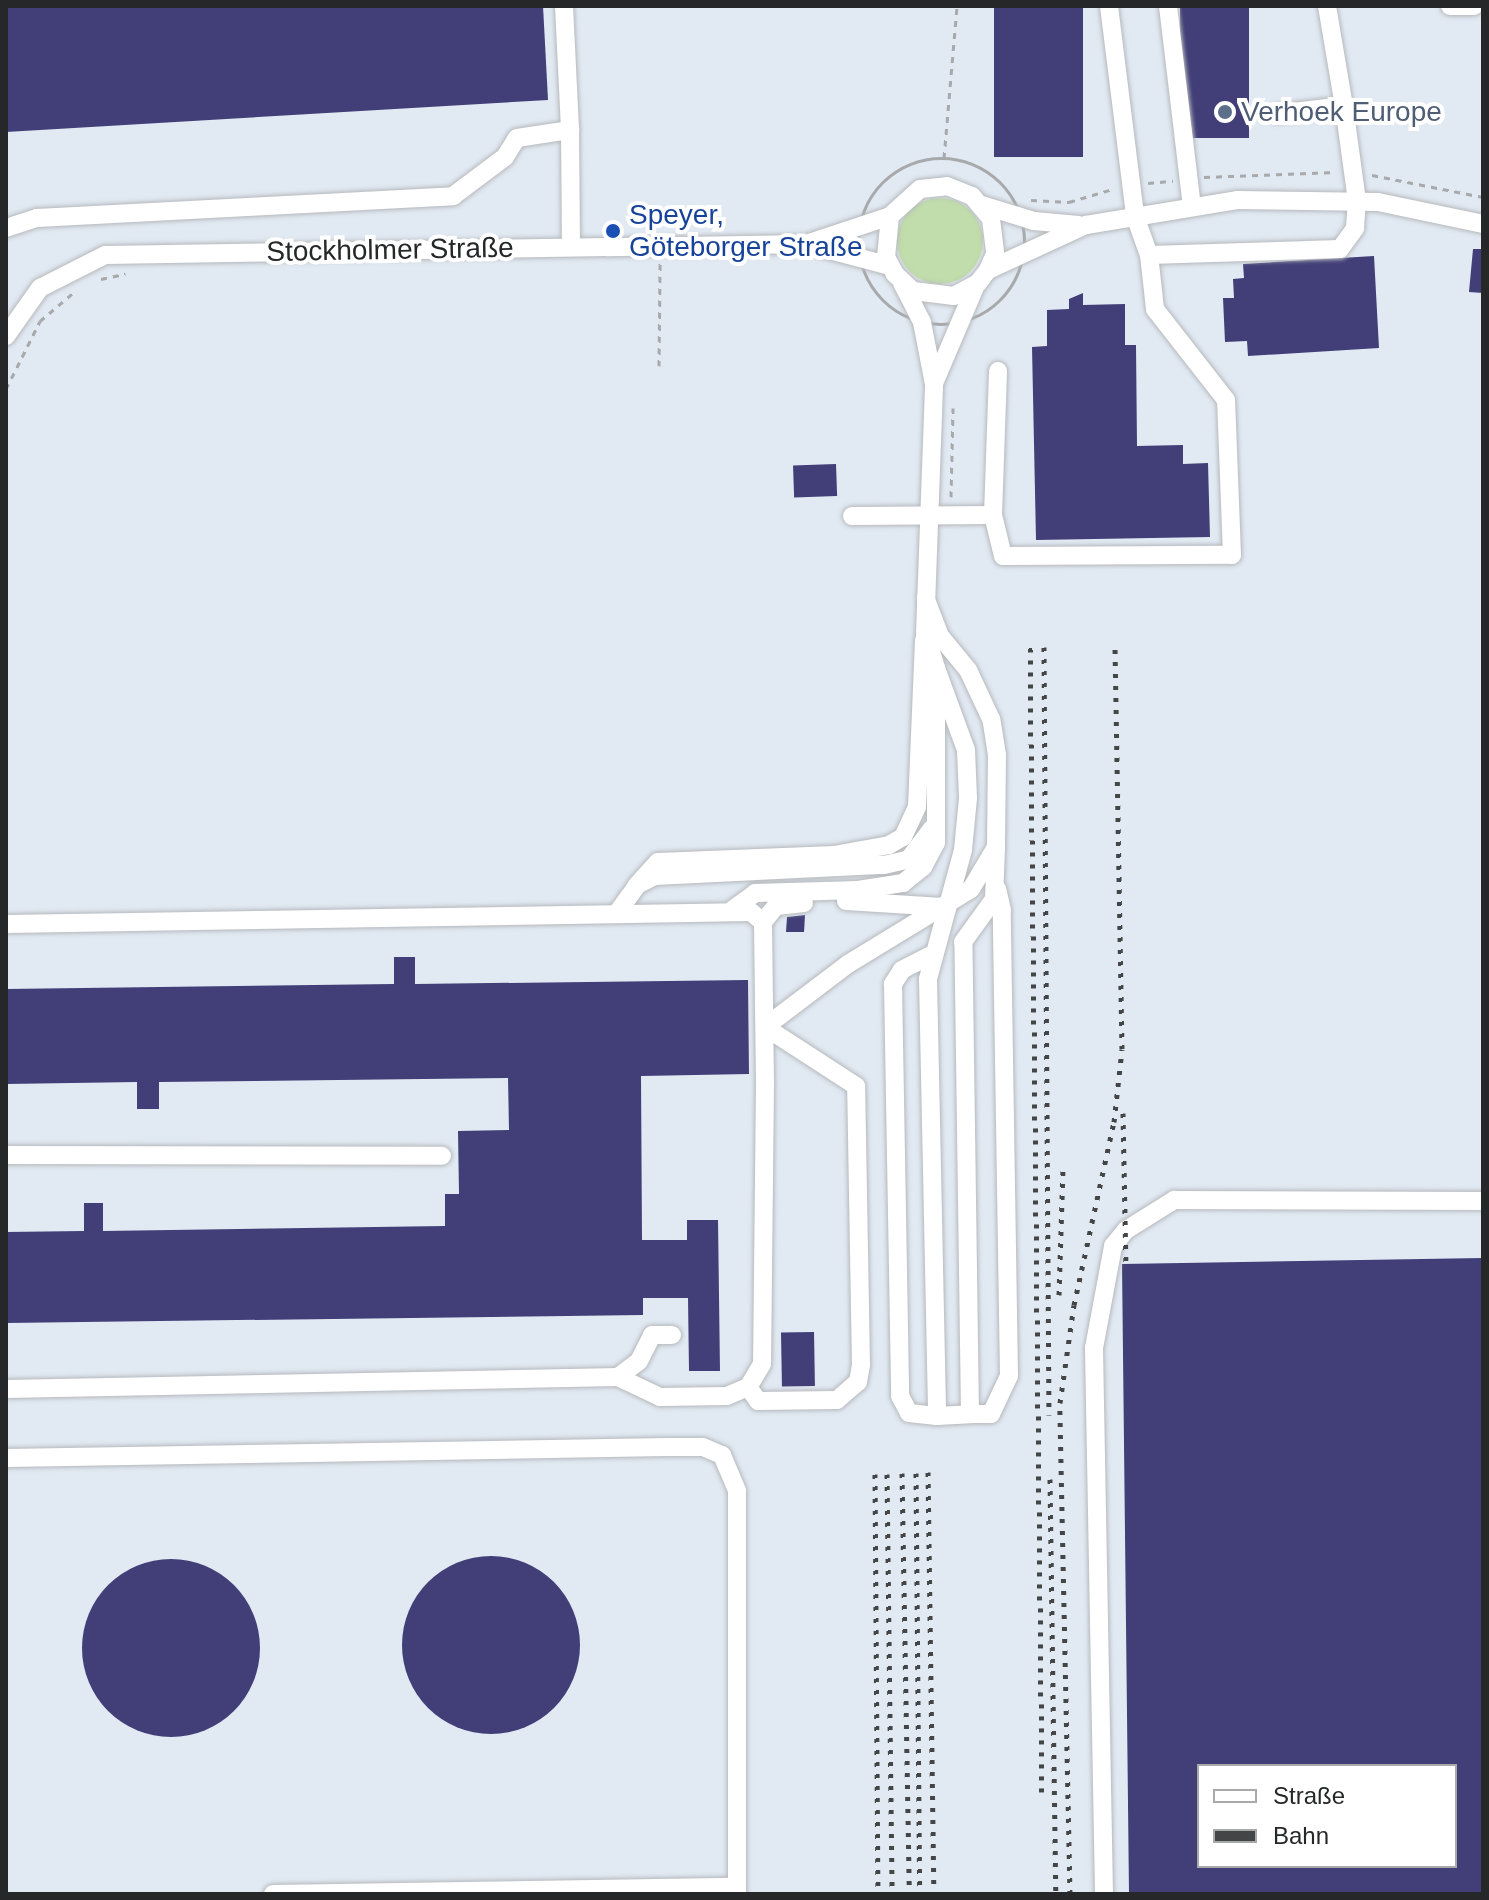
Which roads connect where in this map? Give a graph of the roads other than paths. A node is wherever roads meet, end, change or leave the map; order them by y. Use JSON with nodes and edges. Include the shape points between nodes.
{"nodes":[{"id":1,"x":564,"y":6,"type":"edge"},
{"id":2,"x":1109,"y":6,"type":"edge"},
{"id":3,"x":1168,"y":6,"type":"edge"},
{"id":4,"x":1327,"y":6,"type":"edge"},
{"id":5,"x":1450,"y":6,"type":"edge"},
{"id":6,"x":1474,"y":6,"type":"edge"},
{"id":7,"x":1344,"y":106,"type":"junction"},
{"id":8,"x":1276,"y":114,"type":"dead end"},
{"id":9,"x":570,"y":130,"type":"junction"},
{"id":10,"x":1357,"y":201,"type":"junction"},
{"id":11,"x":982,"y":205,"type":"junction"},
{"id":12,"x":1192,"y":206,"type":"junction"},
{"id":13,"x":890,"y":216,"type":"junction"},
{"id":14,"x":1135,"y":216,"type":"junction"},
{"id":15,"x":1483,"y":224,"type":"edge"},
{"id":16,"x":1086,"y":225,"type":"junction"},
{"id":17,"x":6,"y":228,"type":"edge"},
{"id":18,"x":807,"y":244,"type":"junction"},
{"id":19,"x":571,"y":247,"type":"junction"},
{"id":20,"x":1149,"y":255,"type":"junction"},
{"id":21,"x":890,"y":266,"type":"junction"},
{"id":22,"x":983,"y":276,"type":"junction"},
{"id":23,"x":902,"y":283,"type":"junction"},
{"id":24,"x":6,"y":336,"type":"edge"},
{"id":25,"x":998,"y":371,"type":"dead end"},
{"id":26,"x":934,"y":384,"type":"junction"},
{"id":27,"x":929,"y":515,"type":"junction"},
{"id":28,"x":993,"y":515,"type":"junction"},
{"id":29,"x":852,"y":516,"type":"dead end"},
{"id":30,"x":926,"y":599,"type":"junction"},
{"id":31,"x":925,"y":633,"type":"junction"},
{"id":32,"x":936,"y":668,"type":"junction"},
{"id":33,"x":937,"y":815,"type":"junction"},
{"id":34,"x":996,"y":847,"type":"junction"},
{"id":35,"x":637,"y":885,"type":"junction"},
{"id":36,"x":997,"y":889,"type":"junction"},
{"id":37,"x":946,"y":905,"type":"junction"},
{"id":38,"x":732,"y":910,"type":"junction"},
{"id":39,"x":617,"y":913,"type":"junction"},
{"id":40,"x":763,"y":922,"type":"junction"},
{"id":41,"x":6,"y":924,"type":"edge"},
{"id":42,"x":931,"y":955,"type":"junction"},
{"id":43,"x":765,"y":1027,"type":"junction"},
{"id":44,"x":6,"y":1155,"type":"edge"},
{"id":45,"x":442,"y":1156,"type":"dead end"},
{"id":46,"x":1483,"y":1201,"type":"edge"},
{"id":47,"x":672,"y":1335,"type":"dead end"},
{"id":48,"x":618,"y":1377,"type":"junction"},
{"id":49,"x":748,"y":1387,"type":"junction"},
{"id":50,"x":6,"y":1389,"type":"edge"},
{"id":51,"x":970,"y":1414,"type":"junction"},
{"id":52,"x":937,"y":1416,"type":"junction"},
{"id":53,"x":6,"y":1458,"type":"edge"},
{"id":54,"x":737,"y":1891,"type":"edge"},
{"id":55,"x":273,"y":1894,"type":"edge"},
{"id":56,"x":1104,"y":1894,"type":"edge"}],
"edges":[{"from":1,"to":9,"type":"street"},
{"from":2,"to":14,"type":"street"},
{"from":3,"to":12,"type":"street"},
{"from":4,"to":7,"type":"street"},
{"from":5,"to":6,"type":"street"},
{"from":7,"to":8,"type":"street"},
{"from":7,"to":10,"type":"street"},
{"from":9,"to":17,"type":"street","via":[[517,138],[505,157],[453,196],[37,218]]},
{"from":9,"to":19,"type":"street"},
{"from":10,"to":12,"type":"street","name":"Stockholmer Straße","via":[[1283,198]]},
{"from":10,"to":15,"type":"street","name":"Stockholmer Straße"},
{"from":10,"to":20,"type":"street","via":[[1355,228],[1340,249]]},
{"from":11,"to":13,"type":"street","name":"Stockholmer Straße","via":[[960,189],[933,186],[908,196]]},
{"from":11,"to":16,"type":"street","name":"Stockholmer Straße","via":[[1021,217]]},
{"from":11,"to":22,"type":"street","via":[[996,236]]},
{"from":12,"to":14,"type":"street","name":"Stockholmer Straße"},
{"from":13,"to":18,"type":"street","name":"Stockholmer Straße"},
{"from":13,"to":21,"type":"street","via":[[884,242]]},
{"from":14,"to":16,"type":"street","name":"Stockholmer Straße"},
{"from":14,"to":20,"type":"street"},
{"from":16,"to":22,"type":"street","name":"Stockholmer Straße","via":[[1024,250]]},
{"from":18,"to":19,"type":"street","name":"Stockholmer Straße"},
{"from":18,"to":21,"type":"street","name":"Stockholmer Straße","via":[[859,268]]},
{"from":19,"to":24,"type":"street","name":"Stockholmer Straße","via":[[105,255],[40,288]]},
{"from":20,"to":28,"type":"street","via":[[1155,309],[1226,400],[1232,555],[1003,556]]},
{"from":21,"to":23,"type":"street"},
{"from":22,"to":23,"type":"street","name":"Stockholmer Straße","via":[[940,298]]},
{"from":22,"to":26,"type":"street"},
{"from":23,"to":26,"type":"street","via":[[922,322]]},
{"from":25,"to":28,"type":"street"},
{"from":26,"to":27,"type":"street"},
{"from":27,"to":28,"type":"street"},
{"from":27,"to":29,"type":"street"},
{"from":27,"to":30,"type":"street"},
{"from":30,"to":31,"type":"street"},
{"from":30,"to":34,"type":"street","via":[[940,636],[968,670],[991,719],[997,755]]},
{"from":31,"to":32,"type":"street"},
{"from":31,"to":35,"type":"street","via":[[917,807],[903,837],[880,848],[834,855],[658,862]]},
{"from":32,"to":33,"type":"street"},
{"from":32,"to":37,"type":"street","via":[[966,750],[968,778],[963,850]]},
{"from":33,"to":35,"type":"street","via":[[924,846],[909,859],[884,865],[679,874]]},
{"from":33,"to":38,"type":"street","via":[[931,857],[903,883],[755,893]]},
{"from":34,"to":36,"type":"street"},
{"from":34,"to":37,"type":"street","via":[[971,889]]},
{"from":35,"to":39,"type":"street"},
{"from":36,"to":51,"type":"street","via":[[963,942]]},
{"from":36,"to":51,"type":"street","via":[[1002,910],[1009,1376],[991,1414]]},
{"from":37,"to":40,"type":"street","via":[[789,904],[776,906]]},
{"from":37,"to":42,"type":"street"},
{"from":37,"to":43,"type":"street","via":[[848,964]]},
{"from":38,"to":39,"type":"street"},
{"from":38,"to":40,"type":"street","via":[[751,912]]},
{"from":39,"to":41,"type":"street"},
{"from":40,"to":43,"type":"street"},
{"from":42,"to":52,"type":"street"},
{"from":42,"to":52,"type":"street","via":[[902,970],[893,984],[900,1396],[909,1413]]},
{"from":43,"to":49,"type":"street","via":[[762,1364]]},
{"from":43,"to":49,"type":"street","via":[[856,1086],[861,1365],[858,1382],[837,1400],[758,1401]]},
{"from":44,"to":45,"type":"street"},
{"from":46,"to":56,"type":"street","via":[[1174,1200],[1126,1230],[1113,1246],[1094,1348]]},
{"from":47,"to":48,"type":"street","via":[[652,1335],[639,1361]]},
{"from":48,"to":49,"type":"street","via":[[660,1397],[727,1396]]},
{"from":48,"to":50,"type":"street"},
{"from":51,"to":52,"type":"street"},
{"from":53,"to":54,"type":"street","via":[[667,1447],[703,1447],[722,1455],[737,1491]]},
{"from":54,"to":55,"type":"street"}]}
